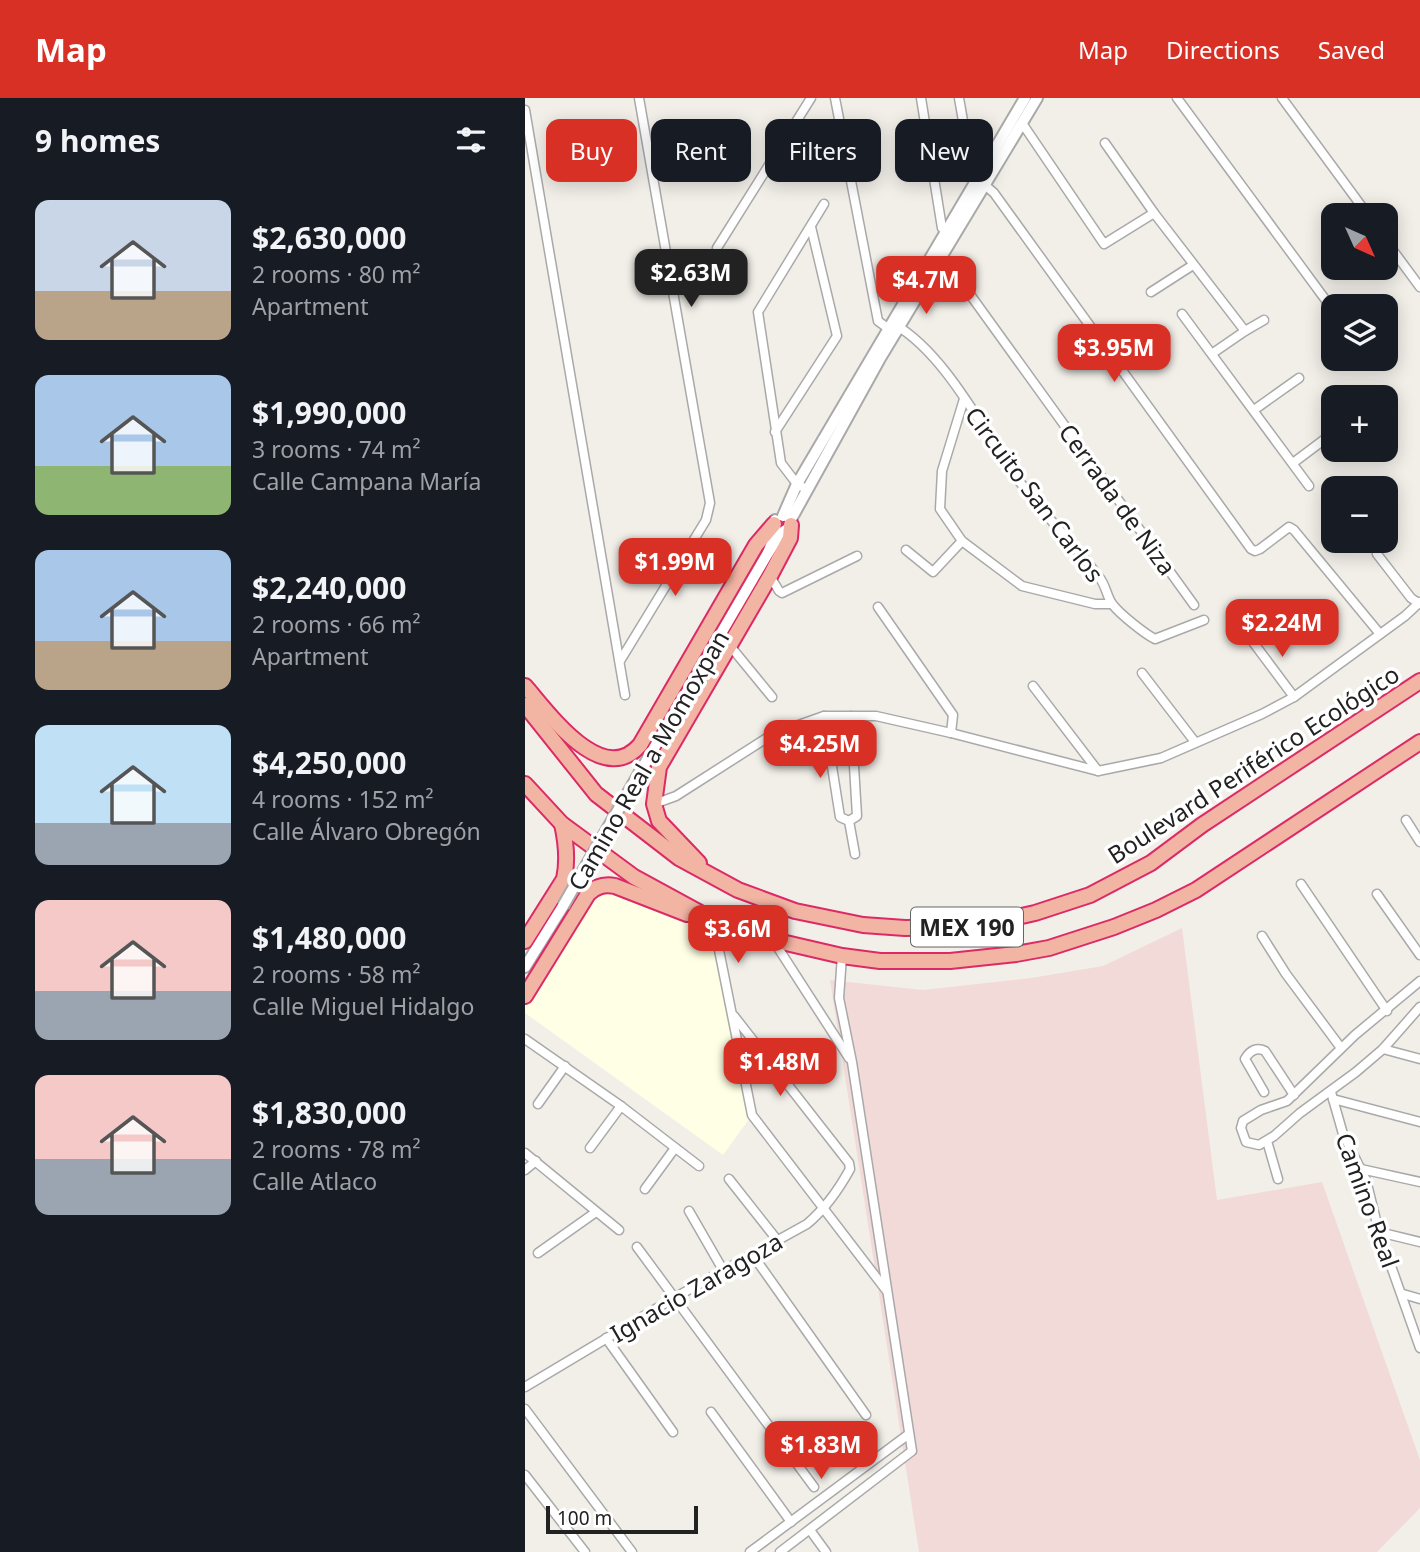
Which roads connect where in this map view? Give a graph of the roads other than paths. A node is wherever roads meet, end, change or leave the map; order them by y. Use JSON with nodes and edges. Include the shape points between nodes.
{"nodes":[{"id":1,"x":639,"y":98,"type":"edge"},
{"id":2,"x":811,"y":98,"type":"edge"},
{"id":3,"x":835,"y":98,"type":"edge"},
{"id":4,"x":921,"y":98,"type":"edge"},
{"id":5,"x":959,"y":98,"type":"edge"},
{"id":6,"x":1025,"y":98,"type":"edge"},
{"id":7,"x":1037,"y":98,"type":"edge"},
{"id":8,"x":1177,"y":98,"type":"edge"},
{"id":9,"x":1282,"y":98,"type":"edge"},
{"id":10,"x":525,"y":110,"type":"edge"},
{"id":11,"x":1022,"y":123,"type":"junction"},
{"id":12,"x":1105,"y":143,"type":"dead end"},
{"id":13,"x":981,"y":183,"type":"junction"},
{"id":14,"x":1358,"y":203,"type":"edge"},
{"id":15,"x":824,"y":204,"type":"dead end"},
{"id":16,"x":1154,"y":213,"type":"junction"},
{"id":17,"x":811,"y":227,"type":"junction"},
{"id":18,"x":946,"y":232,"type":"junction"},
{"id":19,"x":717,"y":248,"type":"dead end"},
{"id":20,"x":943,"y":257,"type":"junction"},
{"id":21,"x":1398,"y":257,"type":"edge"},
{"id":22,"x":1193,"y":265,"type":"junction"},
{"id":23,"x":1420,"y":287,"type":"edge"},
{"id":24,"x":1151,"y":292,"type":"dead end"},
{"id":25,"x":1321,"y":294,"type":"edge"},
{"id":26,"x":1182,"y":314,"type":"dead end"},
{"id":27,"x":1264,"y":320,"type":"dead end"},
{"id":28,"x":894,"y":329,"type":"junction"},
{"id":29,"x":1245,"y":331,"type":"junction"},
{"id":30,"x":1213,"y":353,"type":"junction"},
{"id":31,"x":1299,"y":378,"type":"dead end"},
{"id":32,"x":964,"y":398,"type":"junction"},
{"id":33,"x":1254,"y":410,"type":"junction"},
{"id":34,"x":775,"y":432,"type":"junction"},
{"id":35,"x":1321,"y":442,"type":"edge"},
{"id":36,"x":1293,"y":463,"type":"junction"},
{"id":37,"x":801,"y":486,"type":"junction"},
{"id":38,"x":1309,"y":486,"type":"dead end"},
{"id":39,"x":784,"y":522,"type":"junction"},
{"id":40,"x":962,"y":541,"type":"junction"},
{"id":41,"x":906,"y":550,"type":"dead end"},
{"id":42,"x":1377,"y":554,"type":"dead end"},
{"id":43,"x":857,"y":556,"type":"dead end"},
{"id":44,"x":773,"y":581,"type":"junction"},
{"id":45,"x":1112,"y":604,"type":"junction"},
{"id":46,"x":1419,"y":604,"type":"edge"},
{"id":47,"x":1194,"y":605,"type":"dead end"},
{"id":48,"x":878,"y":607,"type":"dead end"},
{"id":49,"x":1204,"y":620,"type":"dead end"},
{"id":50,"x":1380,"y":634,"type":"junction"},
{"id":51,"x":1250,"y":638,"type":"dead end"},
{"id":52,"x":731,"y":647,"type":"junction"},
{"id":53,"x":620,"y":661,"type":"junction"},
{"id":54,"x":1142,"y":673,"type":"dead end"},
{"id":55,"x":1420,"y":681,"type":"edge"},
{"id":56,"x":525,"y":686,"type":"edge"},
{"id":57,"x":1033,"y":686,"type":"dead end"},
{"id":58,"x":625,"y":695,"type":"dead end"},
{"id":59,"x":1294,"y":696,"type":"junction"},
{"id":60,"x":772,"y":697,"type":"dead end"},
{"id":61,"x":525,"y":705,"type":"edge"},
{"id":62,"x":824,"y":716,"type":"junction"},
{"id":63,"x":851,"y":716,"type":"junction"},
{"id":64,"x":951,"y":733,"type":"junction"},
{"id":65,"x":1195,"y":742,"type":"junction"},
{"id":66,"x":1420,"y":742,"type":"edge"},
{"id":67,"x":1098,"y":771,"type":"junction"},
{"id":68,"x":525,"y":784,"type":"edge"},
{"id":69,"x":654,"y":804,"type":"junction"},
{"id":70,"x":1405,"y":820,"type":"dead end"},
{"id":71,"x":849,"y":821,"type":"junction"},
{"id":72,"x":562,"y":824,"type":"junction"},
{"id":73,"x":1420,"y":842,"type":"edge"},
{"id":74,"x":855,"y":854,"type":"dead end"},
{"id":75,"x":1301,"y":884,"type":"dead end"},
{"id":76,"x":738,"y":890,"type":"junction"},
{"id":77,"x":1377,"y":894,"type":"dead end"},
{"id":78,"x":713,"y":920,"type":"junction"},
{"id":79,"x":1262,"y":936,"type":"dead end"},
{"id":80,"x":773,"y":940,"type":"junction"},
{"id":81,"x":525,"y":941,"type":"edge"},
{"id":82,"x":1420,"y":955,"type":"edge"},
{"id":83,"x":842,"y":956,"type":"junction"},
{"id":84,"x":525,"y":967,"type":"edge"},
{"id":85,"x":1420,"y":981,"type":"edge"},
{"id":86,"x":525,"y":996,"type":"edge"},
{"id":87,"x":1401,"y":999,"type":"junction"},
{"id":88,"x":1420,"y":1007,"type":"edge"},
{"id":89,"x":1387,"y":1011,"type":"junction"},
{"id":90,"x":1412,"y":1015,"type":"junction"},
{"id":91,"x":734,"y":1016,"type":"junction"},
{"id":92,"x":525,"y":1039,"type":"edge"},
{"id":93,"x":1341,"y":1048,"type":"junction"},
{"id":94,"x":1383,"y":1049,"type":"junction"},
{"id":95,"x":1420,"y":1059,"type":"edge"},
{"id":96,"x":852,"y":1062,"type":"junction"},
{"id":97,"x":565,"y":1066,"type":"junction"},
{"id":98,"x":1264,"y":1092,"type":"dead end"},
{"id":99,"x":1294,"y":1095,"type":"junction"},
{"id":100,"x":1332,"y":1095,"type":"junction"},
{"id":101,"x":538,"y":1104,"type":"dead end"},
{"id":102,"x":621,"y":1106,"type":"junction"},
{"id":103,"x":1420,"y":1122,"type":"edge"},
{"id":104,"x":1267,"y":1141,"type":"junction"},
{"id":105,"x":675,"y":1147,"type":"junction"},
{"id":106,"x":590,"y":1148,"type":"dead end"},
{"id":107,"x":525,"y":1153,"type":"edge"},
{"id":108,"x":536,"y":1161,"type":"junction"},
{"id":109,"x":699,"y":1166,"type":"dead end"},
{"id":110,"x":1361,"y":1169,"type":"junction"},
{"id":111,"x":525,"y":1170,"type":"edge"},
{"id":112,"x":729,"y":1179,"type":"dead end"},
{"id":113,"x":1278,"y":1179,"type":"dead end"},
{"id":114,"x":1420,"y":1182,"type":"edge"},
{"id":115,"x":645,"y":1189,"type":"dead end"},
{"id":116,"x":823,"y":1209,"type":"junction"},
{"id":117,"x":689,"y":1211,"type":"dead end"},
{"id":118,"x":596,"y":1212,"type":"junction"},
{"id":119,"x":619,"y":1230,"type":"dead end"},
{"id":120,"x":1379,"y":1232,"type":"junction"},
{"id":121,"x":778,"y":1241,"type":"junction"},
{"id":122,"x":1420,"y":1242,"type":"edge"},
{"id":123,"x":636,"y":1247,"type":"dead end"},
{"id":124,"x":538,"y":1253,"type":"dead end"},
{"id":125,"x":752,"y":1254,"type":"junction"},
{"id":126,"x":723,"y":1270,"type":"junction"},
{"id":127,"x":887,"y":1292,"type":"junction"},
{"id":128,"x":1403,"y":1294,"type":"junction"},
{"id":129,"x":674,"y":1298,"type":"junction"},
{"id":130,"x":1420,"y":1299,"type":"edge"},
{"id":131,"x":606,"y":1338,"type":"junction"},
{"id":132,"x":1420,"y":1348,"type":"edge"},
{"id":133,"x":525,"y":1387,"type":"edge"},
{"id":134,"x":525,"y":1409,"type":"edge"},
{"id":135,"x":711,"y":1412,"type":"dead end"},
{"id":136,"x":866,"y":1415,"type":"dead end"},
{"id":137,"x":673,"y":1432,"type":"dead end"},
{"id":138,"x":909,"y":1434,"type":"junction"},
{"id":139,"x":525,"y":1475,"type":"edge"},
{"id":140,"x":814,"y":1487,"type":"dead end"},
{"id":141,"x":810,"y":1508,"type":"junction"},
{"id":142,"x":790,"y":1522,"type":"junction"},
{"id":143,"x":820,"y":1522,"type":"junction"},
{"id":144,"x":810,"y":1530,"type":"junction"},
{"id":145,"x":585,"y":1552,"type":"edge"},
{"id":146,"x":632,"y":1552,"type":"edge"},
{"id":147,"x":750,"y":1552,"type":"edge"},
{"id":148,"x":780,"y":1552,"type":"edge"},
{"id":149,"x":826,"y":1552,"type":"edge"}],
"edges":[{"from":1,"to":53,"type":"street","via":[[710,503],[706,520]]},
{"from":2,"to":19,"type":"street"},
{"from":3,"to":28,"type":"street","via":[[878,321]]},
{"from":4,"to":18,"type":"street"},
{"from":5,"to":13,"type":"street","via":[[972,172]]},
{"from":6,"to":13,"type":"street","name":"Camino Real a Momoxpan"},
{"from":7,"to":11,"type":"street","name":"Camino Real a Momoxpan"},
{"from":8,"to":25,"type":"street"},
{"from":9,"to":14,"type":"street"},
{"from":10,"to":53,"type":"street"},
{"from":11,"to":13,"type":"street","name":"Camino Real a Momoxpan"},
{"from":11,"to":16,"type":"street","via":[[1104,244]]},
{"from":12,"to":16,"type":"street"},
{"from":13,"to":18,"type":"street","name":"Camino Real a Momoxpan"},
{"from":13,"to":20,"type":"street","name":"Camino Real a Momoxpan"},
{"from":13,"to":50,"type":"street","via":[[994,193],[1251,548],[1259,549],[1289,527],[1294,530]]},
{"from":15,"to":17,"type":"street"},
{"from":16,"to":22,"type":"street"},
{"from":17,"to":34,"type":"street","via":[[758,312]]},
{"from":17,"to":34,"type":"street","via":[[838,336]]},
{"from":18,"to":28,"type":"street","name":"Camino Real a Momoxpan"},
{"from":20,"to":28,"type":"street","name":"Camino Real a Momoxpan"},
{"from":20,"to":47,"type":"street","name":"Cerrada de Niza"},
{"from":21,"to":23,"type":"street"},
{"from":22,"to":24,"type":"street"},
{"from":22,"to":29,"type":"street"},
{"from":26,"to":30,"type":"street"},
{"from":27,"to":29,"type":"street"},
{"from":28,"to":32,"type":"street","name":"Circuito San Carlos","via":[[907,332]]},
{"from":28,"to":37,"type":"street","name":"Camino Real a Momoxpan"},
{"from":29,"to":30,"type":"street"},
{"from":30,"to":33,"type":"street"},
{"from":31,"to":33,"type":"street"},
{"from":32,"to":40,"type":"street","name":"Circuito San Carlos","via":[[941,471],[940,509]]},
{"from":32,"to":45,"type":"street","name":"Circuito San Carlos","via":[[1018,479],[1103,582]]},
{"from":33,"to":36,"type":"street"},
{"from":34,"to":37,"type":"street","via":[[781,463]]},
{"from":35,"to":36,"type":"street"},
{"from":36,"to":38,"type":"street"},
{"from":37,"to":39,"type":"street","name":"Camino Real a Momoxpan"},
{"from":39,"to":44,"type":"highway","via":[[790,538]]},
{"from":39,"to":56,"type":"highway","via":[[756,545],[640,745],[630,754],[608,757],[584,747]]},
{"from":39,"to":84,"type":"street","name":"Camino Real a Momoxpan","bridge":true,"via":[[787,531],[768,553]]},
{"from":40,"to":41,"type":"street","via":[[933,572]]},
{"from":40,"to":45,"type":"street","name":"Circuito San Carlos","via":[[1022,586]]},
{"from":42,"to":46,"type":"street"},
{"from":43,"to":44,"type":"street","via":[[782,593]]},
{"from":44,"to":52,"type":"highway"},
{"from":45,"to":49,"type":"street","via":[[1155,639]]},
{"from":46,"to":50,"type":"street"},
{"from":48,"to":64,"type":"street","via":[[953,715]]},
{"from":50,"to":59,"type":"street"},
{"from":51,"to":59,"type":"street"},
{"from":52,"to":60,"type":"street"},
{"from":52,"to":69,"type":"highway","via":[[659,768]]},
{"from":53,"to":58,"type":"street"},
{"from":54,"to":65,"type":"street"},
{"from":55,"to":76,"type":"highway","name":"Boulevard Periférico Ecológico","number":"MEX 190","via":[[1150,863],[1090,895],[1035,913],[973,927],[863,925],[795,911]]},
{"from":57,"to":67,"type":"street"},
{"from":59,"to":65,"type":"street"},
{"from":61,"to":76,"type":"highway","name":"Boulevard Periférico Ecológico","number":"MEX 190","via":[[596,794],[679,858]]},
{"from":62,"to":63,"type":"street"},
{"from":62,"to":69,"type":"street","via":[[773,734],[676,796]]},
{"from":62,"to":71,"type":"street","via":[[840,817]]},
{"from":63,"to":64,"type":"street","via":[[876,716]]},
{"from":63,"to":71,"type":"street","via":[[857,816]]},
{"from":64,"to":67,"type":"street"},
{"from":65,"to":67,"type":"street","via":[[1161,758]]},
{"from":66,"to":83,"type":"highway","number":"MEX 190","via":[[1196,890],[1114,927],[1017,954],[950,961]]},
{"from":68,"to":72,"type":"highway","number":"MEX 190"},
{"from":69,"to":76,"type":"highway","via":[[659,821],[674,840]]},
{"from":70,"to":73,"type":"street"},
{"from":71,"to":74,"type":"street"},
{"from":72,"to":78,"type":"highway","number":"MEX 190","via":[[634,877]]},
{"from":72,"to":81,"type":"highway","via":[[564,879]]},
{"from":75,"to":89,"type":"street"},
{"from":77,"to":82,"type":"street"},
{"from":78,"to":80,"type":"highway","number":"MEX 190"},
{"from":78,"to":86,"type":"highway","via":[[678,912],[615,886],[596,888]]},
{"from":78,"to":91,"type":"street"},
{"from":79,"to":93,"type":"street"},
{"from":80,"to":83,"type":"highway","number":"MEX 190"},
{"from":80,"to":96,"type":"street"},
{"from":83,"to":96,"type":"street","via":[[839,998]]},
{"from":85,"to":87,"type":"street"},
{"from":87,"to":89,"type":"street"},
{"from":87,"to":90,"type":"street"},
{"from":88,"to":90,"type":"street"},
{"from":89,"to":93,"type":"street"},
{"from":90,"to":94,"type":"street"},
{"from":91,"to":116,"type":"street","via":[[752,1115]]},
{"from":91,"to":116,"type":"street","name":"Ignacio Zaragoza","via":[[849,1163],[850,1169]]},
{"from":92,"to":97,"type":"street"},
{"from":93,"to":99,"type":"street"},
{"from":94,"to":95,"type":"street"},
{"from":94,"to":100,"type":"street"},
{"from":96,"to":127,"type":"street"},
{"from":97,"to":101,"type":"street"},
{"from":97,"to":102,"type":"street"},
{"from":98,"to":99,"type":"street","via":[[1245,1059],[1254,1050],[1265,1051]]},
{"from":99,"to":104,"type":"street","via":[[1243,1121],[1246,1142],[1259,1145]]},
{"from":100,"to":103,"type":"street"},
{"from":100,"to":104,"type":"street","via":[[1300,1113]]},
{"from":100,"to":110,"type":"street","name":"Camino Real","via":[[1343,1134]]},
{"from":102,"to":105,"type":"street"},
{"from":102,"to":106,"type":"street"},
{"from":104,"to":113,"type":"street"},
{"from":105,"to":109,"type":"street"},
{"from":105,"to":115,"type":"street"},
{"from":107,"to":108,"type":"street"},
{"from":108,"to":111,"type":"street"},
{"from":108,"to":118,"type":"street"},
{"from":110,"to":114,"type":"street"},
{"from":110,"to":120,"type":"street","name":"Camino Real"},
{"from":112,"to":121,"type":"street"},
{"from":116,"to":121,"type":"street","name":"Ignacio Zaragoza"},
{"from":116,"to":127,"type":"street"},
{"from":117,"to":126,"type":"street"},
{"from":118,"to":119,"type":"street"},
{"from":118,"to":124,"type":"street"},
{"from":120,"to":122,"type":"street"},
{"from":120,"to":128,"type":"street","name":"Camino Real"},
{"from":121,"to":125,"type":"street","name":"Ignacio Zaragoza"},
{"from":123,"to":129,"type":"street"},
{"from":125,"to":126,"type":"street","name":"Ignacio Zaragoza"},
{"from":125,"to":136,"type":"street"},
{"from":126,"to":129,"type":"street","name":"Ignacio Zaragoza"},
{"from":127,"to":138,"type":"street"},
{"from":128,"to":130,"type":"street"},
{"from":128,"to":132,"type":"street","name":"Camino Real"},
{"from":129,"to":131,"type":"street","name":"Ignacio Zaragoza"},
{"from":129,"to":140,"type":"street"},
{"from":131,"to":133,"type":"street","name":"Ignacio Zaragoza"},
{"from":131,"to":137,"type":"street"},
{"from":134,"to":146,"type":"street"},
{"from":135,"to":142,"type":"street"},
{"from":138,"to":141,"type":"street"},
{"from":138,"to":143,"type":"street","via":[[912,1451]]},
{"from":139,"to":145,"type":"street"},
{"from":141,"to":142,"type":"street"},
{"from":141,"to":143,"type":"street"},
{"from":142,"to":147,"type":"street"},
{"from":143,"to":144,"type":"street"},
{"from":144,"to":148,"type":"street"},
{"from":144,"to":149,"type":"street"}]}
